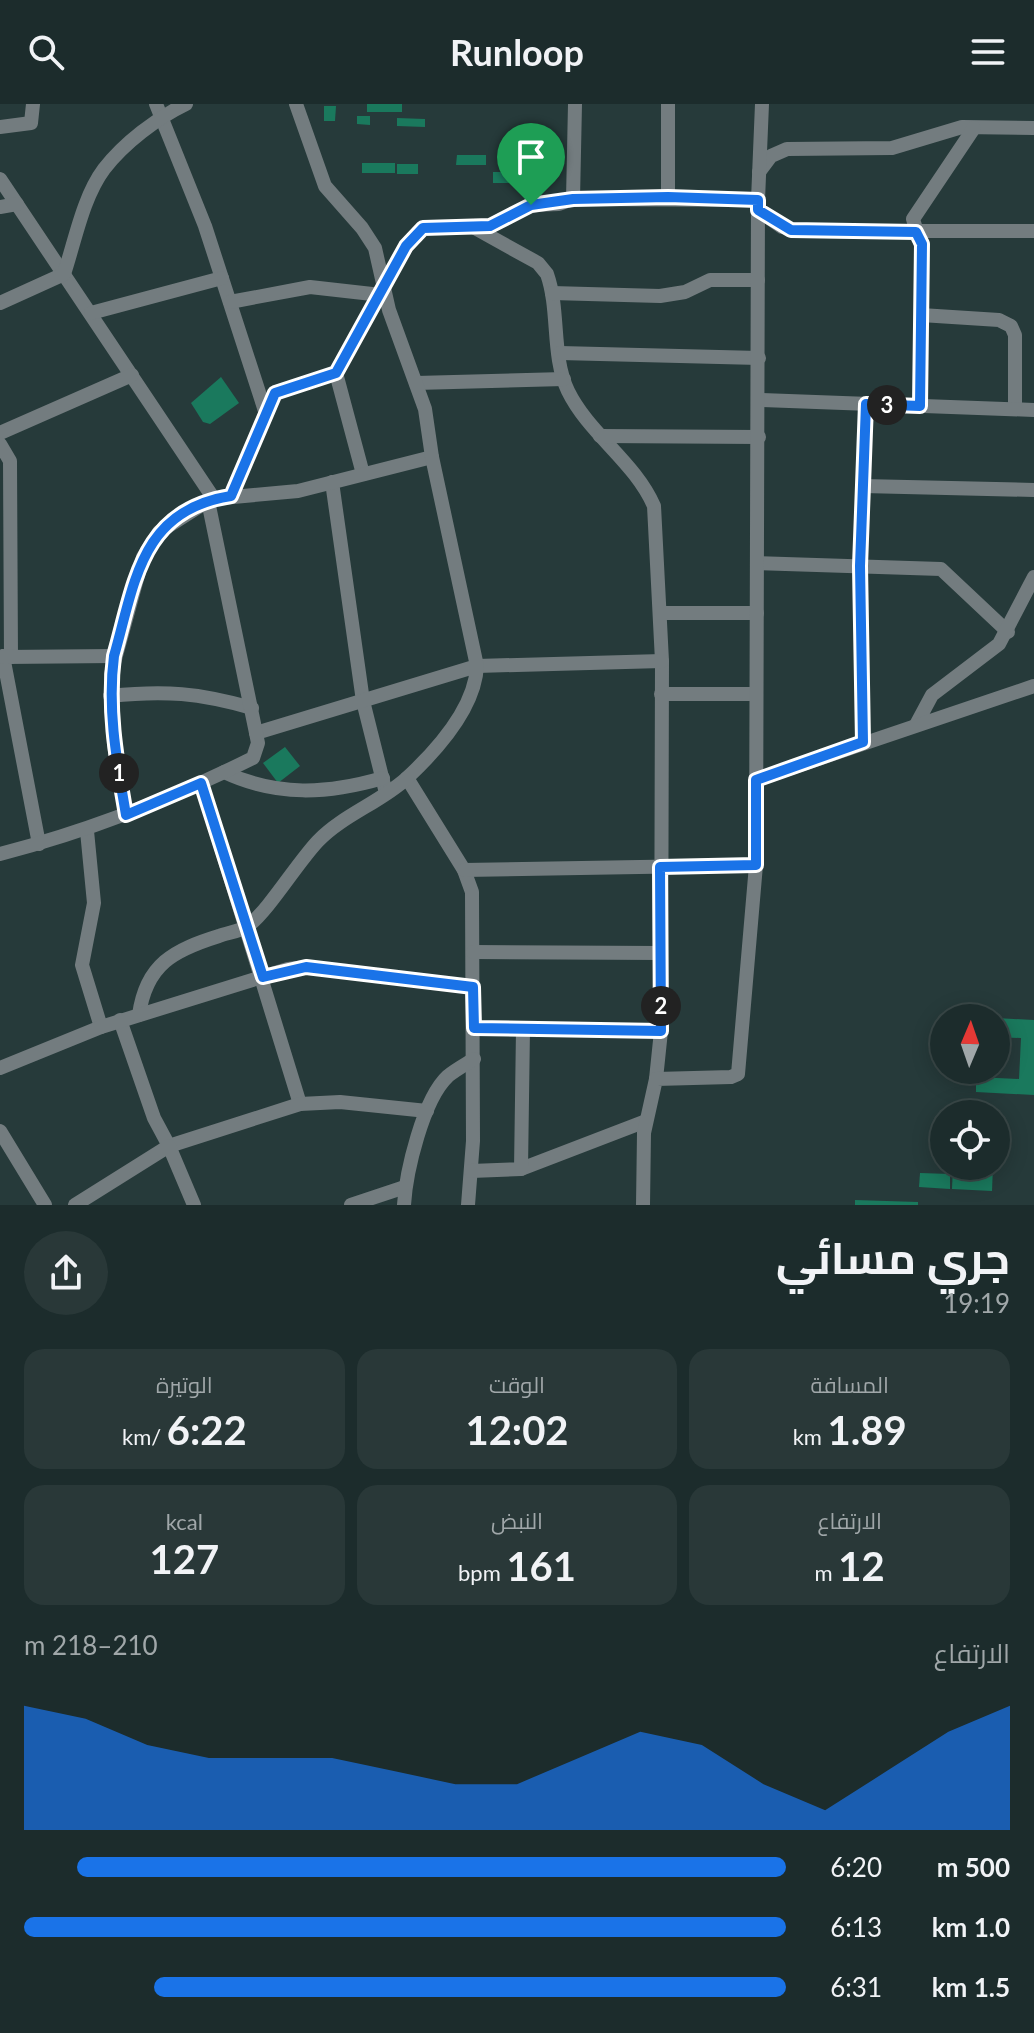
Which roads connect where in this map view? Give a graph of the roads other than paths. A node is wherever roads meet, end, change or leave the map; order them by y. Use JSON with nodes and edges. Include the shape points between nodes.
{"nodes":[{"id":1,"x":33,"y":104,"type":"edge"},
{"id":2,"x":186,"y":104,"type":"edge"},
{"id":3,"x":296,"y":104,"type":"edge"},
{"id":4,"x":575,"y":104,"type":"edge"},
{"id":5,"x":668,"y":104,"type":"edge"},
{"id":6,"x":762,"y":104,"type":"edge"},
{"id":7,"x":159,"y":110,"type":"edge"},
{"id":8,"x":0,"y":127,"type":"edge"},
{"id":9,"x":974,"y":128,"type":"junction"},
{"id":10,"x":1034,"y":128,"type":"edge"},
{"id":11,"x":759,"y":173,"type":"junction"},
{"id":12,"x":0,"y":179,"type":"edge"},
{"id":13,"x":668,"y":197,"type":"junction"},
{"id":14,"x":573,"y":199,"type":"junction"},
{"id":15,"x":17,"y":204,"type":"junction"},
{"id":16,"x":758,"y":205,"type":"junction"},
{"id":17,"x":0,"y":207,"type":"edge"},
{"id":18,"x":473,"y":227,"type":"junction"},
{"id":19,"x":1034,"y":231,"type":"edge"},
{"id":20,"x":916,"y":232,"type":"junction"},
{"id":21,"x":64,"y":274,"type":"junction"},
{"id":22,"x":222,"y":278,"type":"junction"},
{"id":23,"x":758,"y":280,"type":"junction"},
{"id":24,"x":383,"y":291,"type":"junction"},
{"id":25,"x":552,"y":293,"type":"junction"},
{"id":26,"x":230,"y":302,"type":"junction"},
{"id":27,"x":0,"y":303,"type":"edge"},
{"id":28,"x":91,"y":313,"type":"junction"},
{"id":29,"x":921,"y":315,"type":"junction"},
{"id":30,"x":560,"y":353,"type":"junction"},
{"id":31,"x":759,"y":358,"type":"junction"},
{"id":32,"x":336,"y":373,"type":"junction"},
{"id":33,"x":132,"y":375,"type":"junction"},
{"id":34,"x":564,"y":379,"type":"junction"},
{"id":35,"x":416,"y":383,"type":"junction"},
{"id":36,"x":759,"y":400,"type":"junction"},
{"id":37,"x":866,"y":404,"type":"junction"},
{"id":38,"x":920,"y":406,"type":"junction"},
{"id":39,"x":1015,"y":409,"type":"junction"},
{"id":40,"x":1034,"y":410,"type":"edge"},
{"id":41,"x":266,"y":414,"type":"junction"},
{"id":42,"x":0,"y":433,"type":"edge"},
{"id":43,"x":600,"y":436,"type":"junction"},
{"id":44,"x":759,"y":437,"type":"junction"},
{"id":45,"x":0,"y":444,"type":"edge"},
{"id":46,"x":432,"y":457,"type":"junction"},
{"id":47,"x":363,"y":474,"type":"junction"},
{"id":48,"x":332,"y":482,"type":"junction"},
{"id":49,"x":863,"y":486,"type":"junction"},
{"id":50,"x":1034,"y":490,"type":"edge"},
{"id":51,"x":231,"y":496,"type":"junction"},
{"id":52,"x":211,"y":500,"type":"junction"},
{"id":53,"x":757,"y":563,"type":"junction"},
{"id":54,"x":860,"y":566,"type":"junction"},
{"id":55,"x":1034,"y":577,"type":"edge"},
{"id":56,"x":661,"y":613,"type":"junction"},
{"id":57,"x":757,"y":613,"type":"junction"},
{"id":58,"x":1008,"y":632,"type":"junction"},
{"id":59,"x":4,"y":656,"type":"edge"},
{"id":60,"x":114,"y":656,"type":"junction"},
{"id":61,"x":662,"y":661,"type":"junction"},
{"id":62,"x":477,"y":666,"type":"junction"},
{"id":63,"x":1034,"y":686,"type":"edge"},
{"id":64,"x":661,"y":694,"type":"junction"},
{"id":65,"x":756,"y":694,"type":"junction"},
{"id":66,"x":110,"y":696,"type":"junction"},
{"id":67,"x":363,"y":701,"type":"junction"},
{"id":68,"x":252,"y":708,"type":"junction"},
{"id":69,"x":917,"y":723,"type":"junction"},
{"id":70,"x":256,"y":733,"type":"junction"},
{"id":71,"x":863,"y":742,"type":"junction"},
{"id":72,"x":224,"y":772,"type":"junction"},
{"id":73,"x":407,"y":778,"type":"junction"},
{"id":74,"x":756,"y":780,"type":"junction"},
{"id":75,"x":201,"y":783,"type":"junction"},
{"id":76,"x":385,"y":786,"type":"junction"},
{"id":77,"x":126,"y":815,"type":"junction"},
{"id":78,"x":87,"y":831,"type":"junction"},
{"id":79,"x":39,"y":844,"type":"junction"},
{"id":80,"x":0,"y":854,"type":"edge"},
{"id":81,"x":756,"y":865,"type":"junction"},
{"id":82,"x":660,"y":867,"type":"junction"},
{"id":83,"x":464,"y":870,"type":"junction"},
{"id":84,"x":247,"y":927,"type":"junction"},
{"id":85,"x":473,"y":952,"type":"junction"},
{"id":86,"x":661,"y":953,"type":"junction"},
{"id":87,"x":263,"y":977,"type":"junction"},
{"id":88,"x":473,"y":987,"type":"junction"},
{"id":89,"x":139,"y":1015,"type":"junction"},
{"id":90,"x":120,"y":1020,"type":"junction"},
{"id":91,"x":101,"y":1027,"type":"junction"},
{"id":92,"x":474,"y":1028,"type":"junction"},
{"id":93,"x":523,"y":1029,"type":"junction"},
{"id":94,"x":661,"y":1031,"type":"junction"},
{"id":95,"x":474,"y":1059,"type":"junction"},
{"id":96,"x":0,"y":1068,"type":"edge"},
{"id":97,"x":656,"y":1079,"type":"junction"},
{"id":98,"x":300,"y":1104,"type":"junction"},
{"id":99,"x":427,"y":1111,"type":"junction"},
{"id":100,"x":646,"y":1121,"type":"junction"},
{"id":101,"x":0,"y":1131,"type":"edge"},
{"id":102,"x":169,"y":1146,"type":"junction"},
{"id":103,"x":521,"y":1169,"type":"junction"},
{"id":104,"x":471,"y":1171,"type":"junction"},
{"id":105,"x":405,"y":1187,"type":"junction"},
{"id":106,"x":45,"y":1205,"type":"edge"},
{"id":107,"x":75,"y":1205,"type":"edge"},
{"id":108,"x":194,"y":1205,"type":"edge"},
{"id":109,"x":351,"y":1205,"type":"edge"},
{"id":110,"x":404,"y":1205,"type":"edge"},
{"id":111,"x":468,"y":1205,"type":"edge"},
{"id":112,"x":643,"y":1205,"type":"edge"}],
"edges":[{"from":1,"to":8,"type":"street","via":[[31,123]]},
{"from":2,"to":7,"type":"street"},
{"from":3,"to":24,"type":"street","via":[[325,186],[375,248]]},
{"from":4,"to":14,"type":"street"},
{"from":5,"to":13,"type":"street"},
{"from":6,"to":11,"type":"street"},
{"from":7,"to":21,"type":"street","via":[[105,168]]},
{"from":7,"to":22,"type":"street"},
{"from":9,"to":10,"type":"street"},
{"from":9,"to":11,"type":"street","via":[[947,130],[899,147],[787,149],[771,156]]},
{"from":9,"to":20,"type":"street","via":[[916,212]]},
{"from":11,"to":16,"type":"street"},
{"from":12,"to":15,"type":"street"},
{"from":13,"to":14,"type":"street"},
{"from":13,"to":16,"type":"street"},
{"from":14,"to":18,"type":"street","via":[[531,205],[490,226]]},
{"from":15,"to":17,"type":"street"},
{"from":15,"to":21,"type":"street"},
{"from":16,"to":20,"type":"street","via":[[791,230]]},
{"from":16,"to":23,"type":"street"},
{"from":18,"to":24,"type":"street","via":[[423,228],[406,246]]},
{"from":18,"to":25,"type":"street","via":[[538,263]]},
{"from":19,"to":20,"type":"street"},
{"from":20,"to":29,"type":"street","via":[[922,249]]},
{"from":21,"to":27,"type":"street"},
{"from":21,"to":28,"type":"street"},
{"from":22,"to":26,"type":"street"},
{"from":22,"to":28,"type":"street"},
{"from":23,"to":25,"type":"street","via":[[710,280],[660,296]]},
{"from":23,"to":31,"type":"street"},
{"from":24,"to":26,"type":"street","via":[[310,287]]},
{"from":24,"to":32,"type":"street"},
{"from":24,"to":35,"type":"street"},
{"from":25,"to":30,"type":"street"},
{"from":26,"to":41,"type":"street"},
{"from":28,"to":33,"type":"street"},
{"from":29,"to":38,"type":"street"},
{"from":29,"to":39,"type":"street","via":[[999,320],[1011,326]]},
{"from":30,"to":31,"type":"street"},
{"from":30,"to":34,"type":"street"},
{"from":31,"to":36,"type":"street"},
{"from":32,"to":41,"type":"street","via":[[278,390]]},
{"from":32,"to":47,"type":"street"},
{"from":33,"to":42,"type":"street"},
{"from":33,"to":52,"type":"street"},
{"from":34,"to":35,"type":"street"},
{"from":34,"to":43,"type":"street"},
{"from":35,"to":46,"type":"street"},
{"from":36,"to":37,"type":"street"},
{"from":36,"to":44,"type":"street"},
{"from":37,"to":38,"type":"street"},
{"from":37,"to":49,"type":"street"},
{"from":38,"to":39,"type":"street"},
{"from":39,"to":40,"type":"street"},
{"from":41,"to":51,"type":"street"},
{"from":43,"to":44,"type":"street"},
{"from":43,"to":56,"type":"street","via":[[647,490],[654,506]]},
{"from":44,"to":53,"type":"street"},
{"from":45,"to":59,"type":"street","via":[[10,461]]},
{"from":46,"to":47,"type":"street"},
{"from":46,"to":62,"type":"street"},
{"from":47,"to":48,"type":"street"},
{"from":48,"to":51,"type":"street","via":[[298,491]]},
{"from":48,"to":67,"type":"street"},
{"from":49,"to":50,"type":"street"},
{"from":49,"to":54,"type":"street"},
{"from":51,"to":52,"type":"street"},
{"from":52,"to":60,"type":"street","via":[[168,524],[149,543]]},
{"from":52,"to":68,"type":"street"},
{"from":53,"to":54,"type":"street"},
{"from":53,"to":57,"type":"street"},
{"from":54,"to":58,"type":"street","via":[[941,569]]},
{"from":54,"to":71,"type":"street"},
{"from":55,"to":58,"type":"street"},
{"from":56,"to":57,"type":"street"},
{"from":56,"to":61,"type":"street"},
{"from":57,"to":65,"type":"street"},
{"from":58,"to":69,"type":"street","via":[[932,695]]},
{"from":59,"to":60,"type":"street"},
{"from":59,"to":79,"type":"street"},
{"from":60,"to":66,"type":"street"},
{"from":61,"to":62,"type":"street"},
{"from":61,"to":64,"type":"street"},
{"from":62,"to":67,"type":"street"},
{"from":62,"to":73,"type":"street","via":[[471,698]]},
{"from":63,"to":69,"type":"street"},
{"from":64,"to":65,"type":"street"},
{"from":64,"to":82,"type":"street"},
{"from":65,"to":74,"type":"street"},
{"from":66,"to":68,"type":"street","via":[[171,691]]},
{"from":66,"to":77,"type":"street"},
{"from":67,"to":70,"type":"street"},
{"from":67,"to":76,"type":"street"},
{"from":68,"to":70,"type":"street"},
{"from":69,"to":71,"type":"street"},
{"from":70,"to":72,"type":"street","via":[[253,758]]},
{"from":71,"to":74,"type":"street"},
{"from":72,"to":75,"type":"street"},
{"from":72,"to":76,"type":"street","via":[[265,788],[291,791]]},
{"from":73,"to":76,"type":"street"},
{"from":73,"to":83,"type":"street"},
{"from":74,"to":81,"type":"street"},
{"from":75,"to":77,"type":"street"},
{"from":75,"to":84,"type":"street"},
{"from":76,"to":84,"type":"street","via":[[315,843]]},
{"from":77,"to":78,"type":"street"},
{"from":78,"to":79,"type":"street"},
{"from":78,"to":91,"type":"street","via":[[94,903],[82,965]]},
{"from":79,"to":80,"type":"street"},
{"from":81,"to":82,"type":"street"},
{"from":81,"to":97,"type":"street","via":[[738,1074]]},
{"from":82,"to":83,"type":"street"},
{"from":82,"to":86,"type":"street"},
{"from":83,"to":85,"type":"street","via":[[472,892]]},
{"from":84,"to":87,"type":"street"},
{"from":84,"to":89,"type":"street","via":[[169,956],[145,989]]},
{"from":85,"to":86,"type":"street"},
{"from":85,"to":88,"type":"street"},
{"from":86,"to":94,"type":"street"},
{"from":87,"to":88,"type":"street","via":[[306,967]]},
{"from":87,"to":89,"type":"street"},
{"from":87,"to":98,"type":"street"},
{"from":88,"to":92,"type":"street"},
{"from":89,"to":90,"type":"street"},
{"from":90,"to":91,"type":"street"},
{"from":90,"to":102,"type":"street"},
{"from":91,"to":96,"type":"street"},
{"from":92,"to":93,"type":"street"},
{"from":92,"to":95,"type":"street"},
{"from":93,"to":94,"type":"street"},
{"from":93,"to":103,"type":"street"},
{"from":94,"to":97,"type":"street"},
{"from":95,"to":99,"type":"street","via":[[447,1077]]},
{"from":95,"to":104,"type":"street"},
{"from":97,"to":100,"type":"street"},
{"from":98,"to":99,"type":"street","via":[[340,1102]]},
{"from":98,"to":102,"type":"street"},
{"from":99,"to":105,"type":"street"},
{"from":100,"to":103,"type":"street"},
{"from":100,"to":112,"type":"street"},
{"from":101,"to":106,"type":"street"},
{"from":102,"to":107,"type":"street"},
{"from":102,"to":108,"type":"street"},
{"from":103,"to":104,"type":"street"},
{"from":104,"to":111,"type":"street"},
{"from":105,"to":109,"type":"street"},
{"from":105,"to":110,"type":"street"}]}
